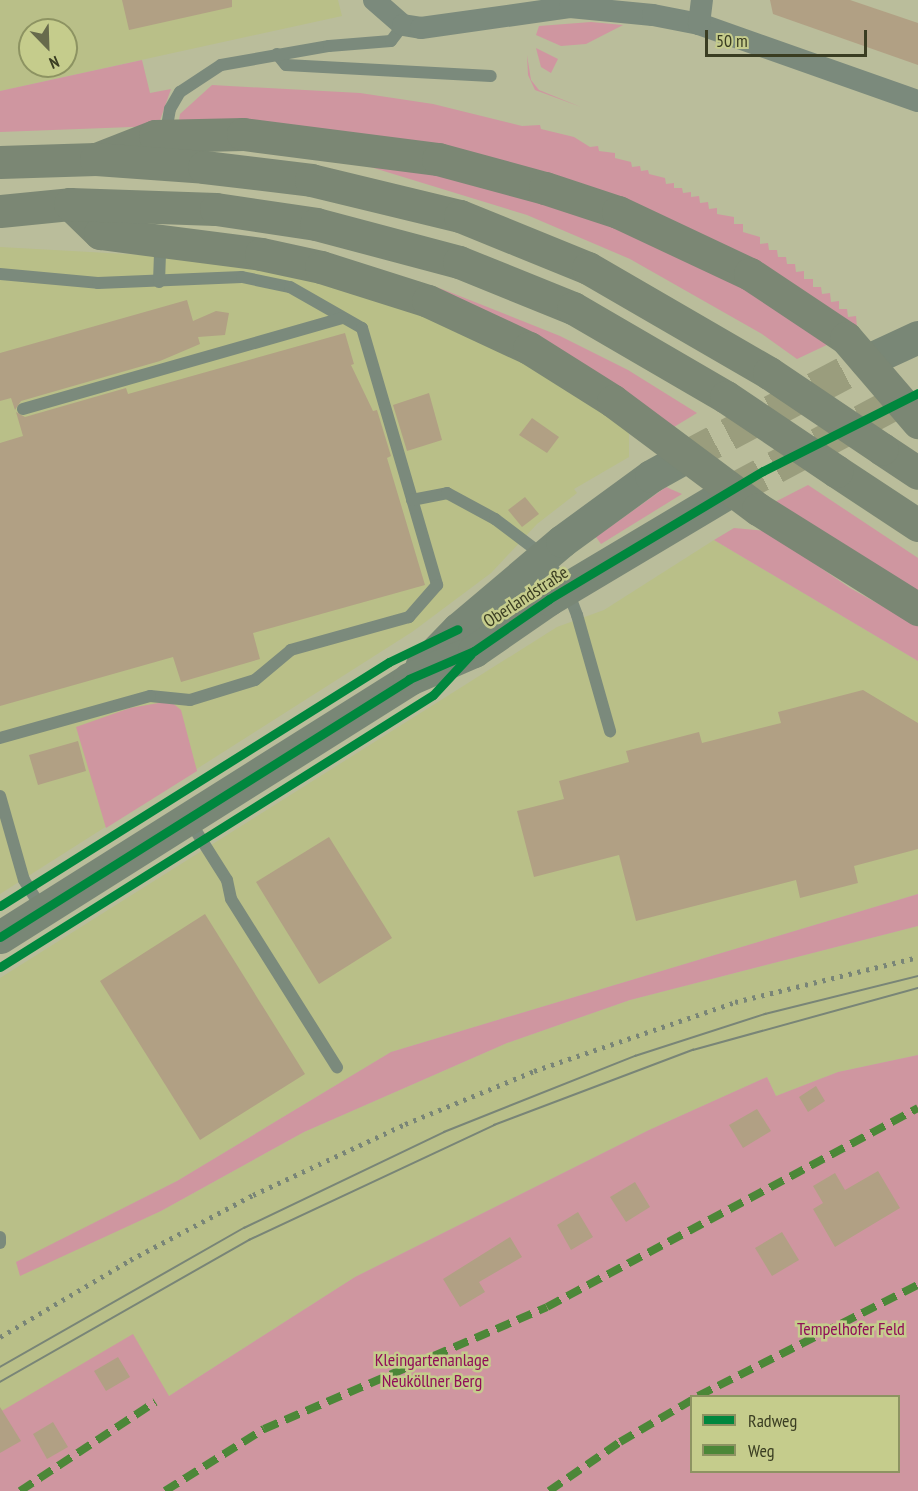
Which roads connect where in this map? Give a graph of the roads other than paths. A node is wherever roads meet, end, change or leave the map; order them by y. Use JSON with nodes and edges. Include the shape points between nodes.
{"nodes":[{"id":1,"x":374,"y":0,"type":"edge"},
{"id":2,"x":702,"y":0,"type":"edge"},
{"id":3,"x":699,"y":24,"type":"junction"},
{"id":4,"x":403,"y":25,"type":"junction"},
{"id":5,"x":277,"y":54,"type":"junction"},
{"id":6,"x":491,"y":76,"type":"dead end"},
{"id":7,"x":918,"y":100,"type":"edge"},
{"id":8,"x":167,"y":126,"type":"dead end"},
{"id":9,"x":96,"y":159,"type":"junction"},
{"id":10,"x":0,"y":162,"type":"edge"},
{"id":11,"x":70,"y":204,"type":"junction"},
{"id":12,"x":0,"y":210,"type":"edge"},
{"id":13,"x":160,"y":256,"type":"dead end"},
{"id":14,"x":0,"y":274,"type":"edge"},
{"id":15,"x":159,"y":282,"type":"junction"},
{"id":16,"x":342,"y":318,"type":"junction"},
{"id":17,"x":918,"y":337,"type":"edge"},
{"id":18,"x":866,"y":361,"type":"junction"},
{"id":19,"x":912,"y":405,"type":"edge"},
{"id":20,"x":23,"y":408,"type":"dead end"},
{"id":21,"x":685,"y":457,"type":"junction"},
{"id":22,"x":918,"y":473,"type":"edge"},
{"id":23,"x":732,"y":490,"type":"junction"},
{"id":24,"x":412,"y":500,"type":"junction"},
{"id":25,"x":918,"y":525,"type":"edge"},
{"id":26,"x":544,"y":556,"type":"junction"},
{"id":27,"x":567,"y":589,"type":"junction"},
{"id":28,"x":918,"y":609,"type":"edge"},
{"id":29,"x":409,"y":679,"type":"junction"},
{"id":30,"x":610,"y":731,"type":"dead end"},
{"id":31,"x":0,"y":738,"type":"edge"},
{"id":32,"x":0,"y":796,"type":"edge"},
{"id":33,"x":188,"y":819,"type":"junction"},
{"id":34,"x":43,"y":910,"type":"junction"},
{"id":35,"x":0,"y":937,"type":"edge"},
{"id":36,"x":338,"y":1067,"type":"dead end"},
{"id":37,"x":0,"y":1237,"type":"edge"},
{"id":38,"x":0,"y":1243,"type":"edge"}],
"edges":[{"from":1,"to":4,"type":"street"},
{"from":2,"to":3,"type":"street"},
{"from":3,"to":4,"type":"street","via":[[612,9],[570,8],[440,27]]},
{"from":3,"to":7,"type":"street"},
{"from":4,"to":5,"type":"lane","via":[[391,41]]},
{"from":5,"to":6,"type":"lane","via":[[286,65]]},
{"from":5,"to":8,"type":"lane","via":[[243,59],[201,75],[180,92]]},
{"from":9,"to":10,"type":"highway"},
{"from":9,"to":18,"type":"highway","via":[[155,136],[243,134],[438,159],[618,212],[690,244],[750,274],[811,313],[846,339]]},
{"from":9,"to":22,"type":"highway","bridge":true,"via":[[311,180],[460,216],[588,268],[769,373]]},
{"from":11,"to":12,"type":"highway"},
{"from":11,"to":21,"type":"highway","via":[[100,233],[261,254],[321,267],[428,301],[529,348],[614,401]]},
{"from":11,"to":25,"type":"highway","bridge":true,"via":[[216,208],[316,224],[459,262],[573,308],[726,396]]},
{"from":13,"to":15,"type":"lane"},
{"from":14,"to":15,"type":"lane","via":[[98,283]]},
{"from":15,"to":16,"type":"lane","via":[[242,276],[290,287]]},
{"from":16,"to":20,"type":"lane"},
{"from":16,"to":24,"type":"lane","via":[[362,328]]},
{"from":17,"to":18,"type":"street"},
{"from":18,"to":19,"type":"highway"},
{"from":21,"to":23,"type":"highway"},
{"from":21,"to":26,"type":"street","name":"Oberlandstraße","via":[[651,476]]},
{"from":23,"to":27,"type":"street","name":"Oberlandstraße"},
{"from":23,"to":28,"type":"highway"},
{"from":24,"to":26,"type":"lane","via":[[447,493],[495,519]]},
{"from":24,"to":31,"type":"lane","via":[[437,585],[409,617],[291,650],[255,680],[190,700],[150,696]]},
{"from":26,"to":27,"type":"lane"},
{"from":26,"to":29,"type":"street","name":"Oberlandstraße","via":[[458,629]]},
{"from":27,"to":29,"type":"street","name":"Oberlandstraße","via":[[474,651]]},
{"from":27,"to":30,"type":"lane"},
{"from":29,"to":33,"type":"street","name":"Oberlandstraße"},
{"from":32,"to":34,"type":"lane","via":[[24,880]]},
{"from":33,"to":34,"type":"street","name":"Oberlandstraße"},
{"from":33,"to":36,"type":"lane","via":[[226,880],[231,899]]},
{"from":34,"to":35,"type":"street","name":"Oberlandstraße"},
{"from":37,"to":38,"type":"lane"}]}
